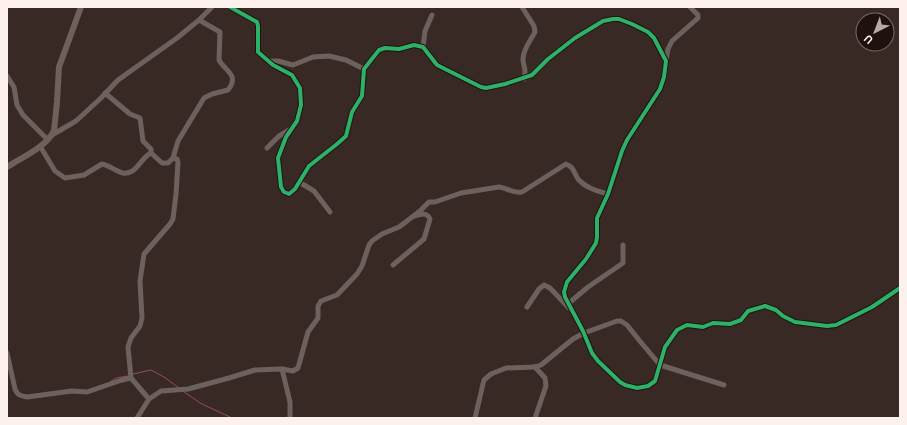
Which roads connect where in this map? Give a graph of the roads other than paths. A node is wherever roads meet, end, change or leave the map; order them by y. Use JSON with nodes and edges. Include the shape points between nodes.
{"nodes":[{"id":1,"x":81,"y":7,"type":"edge"},
{"id":2,"x":212,"y":7,"type":"edge"},
{"id":3,"x":230,"y":7,"type":"edge"},
{"id":4,"x":522,"y":7,"type":"edge"},
{"id":5,"x":690,"y":7,"type":"edge"},
{"id":6,"x":432,"y":15,"type":"dead end"},
{"id":7,"x":199,"y":20,"type":"junction"},
{"id":8,"x":423,"y":47,"type":"junction"},
{"id":9,"x":269,"y":61,"type":"junction"},
{"id":10,"x":666,"y":61,"type":"junction"},
{"id":11,"x":364,"y":69,"type":"junction"},
{"id":12,"x":7,"y":76,"type":"edge"},
{"id":13,"x":524,"y":79,"type":"junction"},
{"id":14,"x":105,"y":93,"type":"junction"},
{"id":15,"x":293,"y":127,"type":"junction"},
{"id":16,"x":50,"y":138,"type":"junction"},
{"id":17,"x":40,"y":146,"type":"junction"},
{"id":18,"x":267,"y":148,"type":"dead end"},
{"id":19,"x":150,"y":153,"type":"junction"},
{"id":20,"x":173,"y":158,"type":"junction"},
{"id":21,"x":7,"y":167,"type":"edge"},
{"id":22,"x":300,"y":182,"type":"junction"},
{"id":23,"x":608,"y":194,"type":"junction"},
{"id":24,"x":330,"y":212,"type":"dead end"},
{"id":25,"x":410,"y":218,"type":"junction"},
{"id":26,"x":623,"y":245,"type":"dead end"},
{"id":27,"x":393,"y":265,"type":"dead end"},
{"id":28,"x":900,"y":288,"type":"edge"},
{"id":29,"x":569,"y":303,"type":"junction"},
{"id":30,"x":527,"y":307,"type":"dead end"},
{"id":31,"x":574,"y":314,"type":"junction"},
{"id":32,"x":584,"y":333,"type":"junction"},
{"id":33,"x":7,"y":353,"type":"edge"},
{"id":34,"x":660,"y":365,"type":"junction"},
{"id":35,"x":535,"y":367,"type":"junction"},
{"id":36,"x":282,"y":368,"type":"junction"},
{"id":37,"x":131,"y":378,"type":"junction"},
{"id":38,"x":724,"y":385,"type":"dead end"},
{"id":39,"x":149,"y":399,"type":"junction"},
{"id":40,"x":137,"y":418,"type":"edge"},
{"id":41,"x":290,"y":418,"type":"edge"},
{"id":42,"x":476,"y":418,"type":"edge"},
{"id":43,"x":535,"y":418,"type":"edge"}],
"edges":[{"from":1,"to":16,"type":"main road","via":[[60,60],[55,128]]},
{"from":2,"to":7,"type":"street"},
{"from":3,"to":9,"type":"street","via":[[257,22],[258,52]]},
{"from":4,"to":13,"type":"street","via":[[535,29],[524,56]]},
{"from":5,"to":10,"type":"street","via":[[698,18],[672,41]]},
{"from":6,"to":8,"type":"street","via":[[425,32]]},
{"from":7,"to":14,"type":"street","via":[[118,80]]},
{"from":7,"to":20,"type":"street","via":[[220,32],[219,60],[230,72],[232,82],[228,90],[204,98],[176,145]]},
{"from":8,"to":11,"type":"street","via":[[414,45],[378,50]]},
{"from":8,"to":13,"type":"street","via":[[437,65],[480,87],[486,88]]},
{"from":9,"to":11,"type":"street","via":[[293,65],[313,57],[329,56],[346,60]]},
{"from":9,"to":15,"type":"street","via":[[292,75],[300,88],[300,110]]},
{"from":10,"to":13,"type":"street","via":[[648,32],[613,19],[603,21],[575,38]]},
{"from":10,"to":23,"type":"street","via":[[660,89],[626,140]]},
{"from":11,"to":22,"type":"street","via":[[362,96],[352,112],[346,136],[309,166]]},
{"from":12,"to":16,"type":"street","via":[[14,87],[17,103],[23,115]]},
{"from":14,"to":16,"type":"street","via":[[76,121]]},
{"from":14,"to":19,"type":"street","via":[[130,114],[140,118],[143,141],[151,149]]},
{"from":15,"to":18,"type":"street"},
{"from":15,"to":22,"type":"street","via":[[278,158],[280,183],[282,190],[289,194]]},
{"from":16,"to":17,"type":"main road"},
{"from":17,"to":19,"type":"street","via":[[55,171],[65,178],[82,176],[102,164],[121,172],[131,172]]},
{"from":17,"to":21,"type":"main road"},
{"from":19,"to":20,"type":"street","via":[[164,164]]},
{"from":20,"to":37,"type":"street","via":[[178,162],[173,219],[146,250],[142,262],[142,318],[128,347]]},
{"from":22,"to":24,"type":"street","via":[[314,191]]},
{"from":23,"to":25,"type":"street","via":[[589,187],[566,164],[522,192],[514,193],[500,187],[461,193],[429,202]]},
{"from":23,"to":29,"type":"street","via":[[597,218],[596,243],[565,286],[564,294]]},
{"from":25,"to":27,"type":"street","via":[[424,214],[430,219],[424,239]]},
{"from":25,"to":36,"type":"street","via":[[370,243],[357,274],[337,295],[319,304],[318,318],[308,332],[298,368],[293,371]]},
{"from":26,"to":29,"type":"street","via":[[623,263]]},
{"from":28,"to":34,"type":"street","via":[[872,307],[836,325],[795,322],[765,306],[748,311],[742,320],[730,324],[713,323],[703,327],[687,325],[677,330],[665,347]]},
{"from":29,"to":31,"type":"street"},
{"from":30,"to":31,"type":"street","via":[[544,285]]},
{"from":31,"to":32,"type":"street"},
{"from":32,"to":34,"type":"street","via":[[617,321],[624,322]]},
{"from":32,"to":34,"type":"street","via":[[598,361],[625,385],[637,388],[648,386],[655,381]]},
{"from":32,"to":35,"type":"street"},
{"from":33,"to":37,"type":"street","via":[[15,390],[22,396],[87,392]]},
{"from":34,"to":38,"type":"street"},
{"from":35,"to":42,"type":"street","via":[[506,368],[487,376],[482,384]]},
{"from":35,"to":43,"type":"street","via":[[545,378],[546,386]]},
{"from":36,"to":39,"type":"street","via":[[255,370],[188,389],[165,390]]},
{"from":36,"to":41,"type":"street","via":[[290,402]]},
{"from":37,"to":39,"type":"street"},
{"from":39,"to":40,"type":"street"}]}
